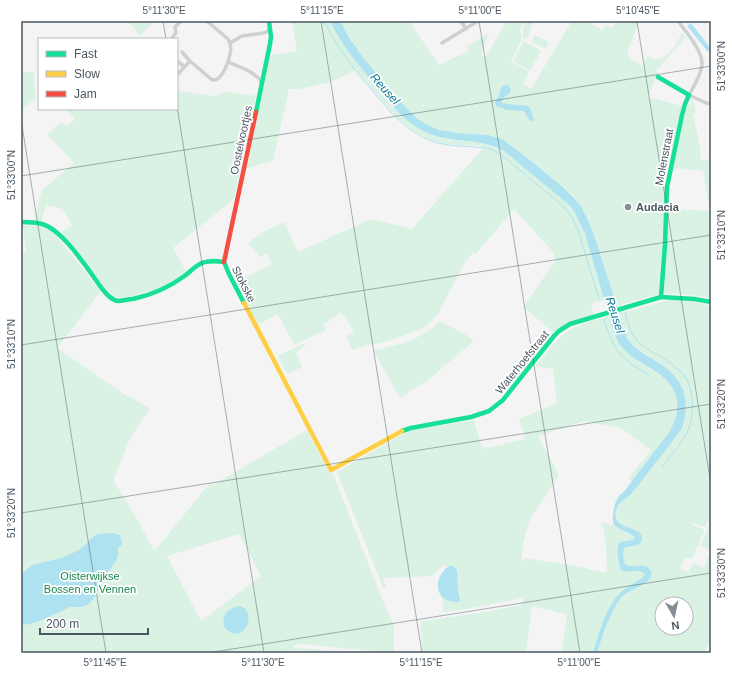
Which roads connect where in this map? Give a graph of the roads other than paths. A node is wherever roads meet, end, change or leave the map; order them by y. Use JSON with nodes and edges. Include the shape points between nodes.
{"nodes":[{"id":1,"x":181,"y":21,"type":"edge"},
{"id":2,"x":207,"y":21,"type":"edge"},
{"id":3,"x":269,"y":21,"type":"edge"},
{"id":4,"x":461,"y":21,"type":"edge"},
{"id":5,"x":478,"y":21,"type":"edge"},
{"id":6,"x":678,"y":21,"type":"edge"},
{"id":7,"x":466,"y":29,"type":"junction"},
{"id":8,"x":270,"y":30,"type":"junction"},
{"id":9,"x":172,"y":38,"type":"edge"},
{"id":10,"x":230,"y":43,"type":"junction"},
{"id":11,"x":442,"y":43,"type":"dead end"},
{"id":12,"x":182,"y":52,"type":"dead end"},
{"id":13,"x":190,"y":61,"type":"junction"},
{"id":14,"x":178,"y":62,"type":"edge"},
{"id":15,"x":228,"y":62,"type":"junction"},
{"id":16,"x":184,"y":67,"type":"junction"},
{"id":17,"x":178,"y":74,"type":"edge"},
{"id":18,"x":658,"y":77,"type":"dead end"},
{"id":19,"x":262,"y":83,"type":"junction"},
{"id":20,"x":690,"y":95,"type":"junction"},
{"id":21,"x":711,"y":104,"type":"edge"},
{"id":22,"x":21,"y":222,"type":"edge"},
{"id":23,"x":224,"y":262,"type":"junction"},
{"id":24,"x":661,"y":297,"type":"junction"},
{"id":25,"x":711,"y":302,"type":"edge"},
{"id":26,"x":332,"y":470,"type":"joint"}],
"edges":[{"from":1,"to":9,"type":"street","via":[[175,27],[176,33]]},
{"from":2,"to":10,"type":"street"},
{"from":3,"to":8,"type":"street","name":"Oostelvoortjes"},
{"from":4,"to":7,"type":"street"},
{"from":5,"to":7,"type":"street"},
{"from":6,"to":20,"type":"street","via":[[701,58],[702,66]]},
{"from":7,"to":11,"type":"street"},
{"from":8,"to":10,"type":"street","via":[[242,36]]},
{"from":8,"to":19,"type":"street","name":"Oostelvoortjes","via":[[270,44]]},
{"from":10,"to":15,"type":"street"},
{"from":12,"to":13,"type":"street"},
{"from":13,"to":15,"type":"street","via":[[214,80],[223,73]]},
{"from":13,"to":16,"type":"street"},
{"from":14,"to":16,"type":"street"},
{"from":15,"to":19,"type":"street","via":[[256,75]]},
{"from":16,"to":17,"type":"street"},
{"from":18,"to":20,"type":"street"},
{"from":19,"to":23,"type":"street","name":"Oostelvoortjes"},
{"from":20,"to":21,"type":"street"},
{"from":20,"to":24,"type":"street","name":"Molenstraat","via":[[682,115],[667,187]]},
{"from":22,"to":23,"type":"street","name":"Stokske","via":[[43,224],[56,231],[104,291],[118,301],[161,291],[204,262]]},
{"from":23,"to":26,"type":"street","name":"Stokske"},
{"from":24,"to":25,"type":"street","name":"Waterhoefstraat"},
{"from":24,"to":26,"type":"street","name":"Waterhoefstraat","via":[[570,324],[559,331],[502,400],[489,411],[403,430]]}]}
